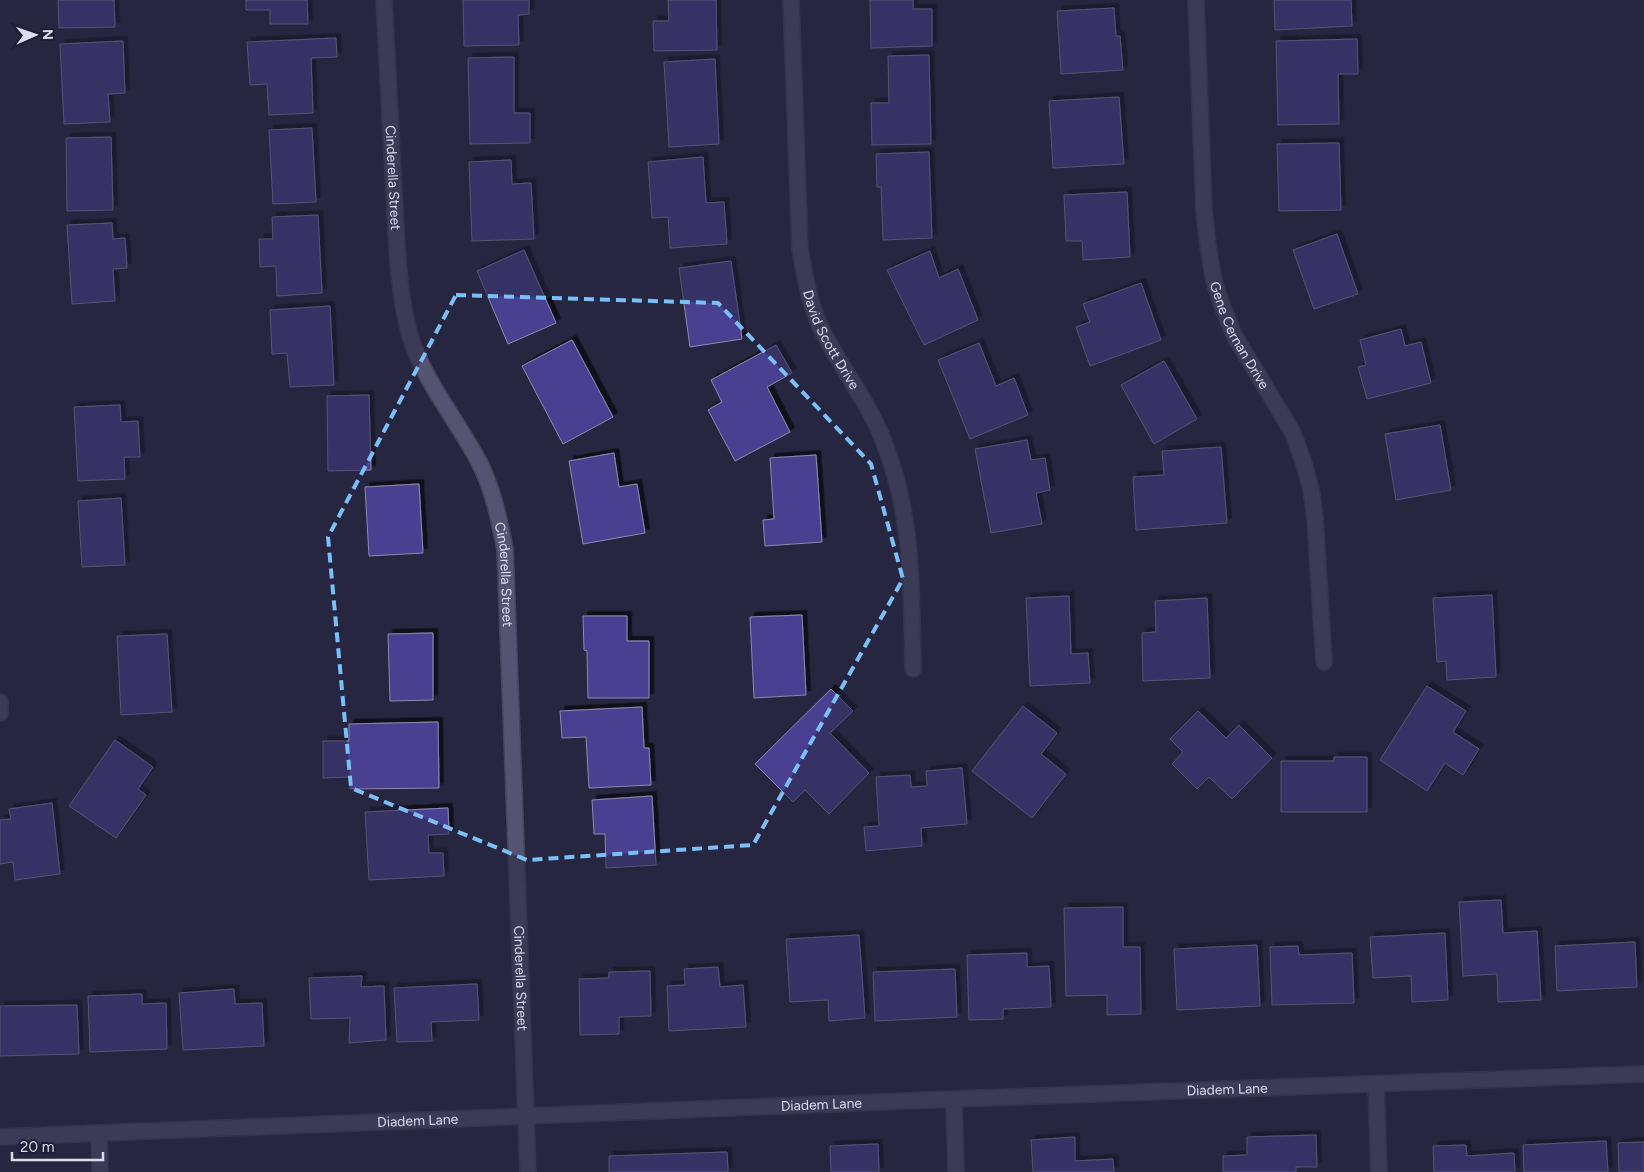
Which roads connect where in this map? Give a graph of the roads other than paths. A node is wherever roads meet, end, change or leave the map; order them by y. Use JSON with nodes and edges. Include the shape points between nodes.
{"nodes":[{"id":1,"x":384,"y":0,"type":"edge"},
{"id":2,"x":790,"y":0,"type":"edge"},
{"id":3,"x":1196,"y":0,"type":"edge"},
{"id":4,"x":1324,"y":662,"type":"dead end"},
{"id":5,"x":912,"y":669,"type":"dead end"},
{"id":6,"x":0,"y":702,"type":"edge"},
{"id":7,"x":0,"y":713,"type":"edge"},
{"id":8,"x":1644,"y":1074,"type":"edge"},
{"id":9,"x":1376,"y":1085,"type":"junction"},
{"id":10,"x":954,"y":1099,"type":"junction"},
{"id":11,"x":526,"y":1116,"type":"junction"},
{"id":12,"x":99,"y":1133,"type":"junction"},
{"id":13,"x":0,"y":1137,"type":"edge"},
{"id":14,"x":100,"y":1172,"type":"edge"},
{"id":15,"x":528,"y":1172,"type":"edge"},
{"id":16,"x":956,"y":1172,"type":"edge"},
{"id":17,"x":1379,"y":1172,"type":"edge"}],
"edges":[{"from":1,"to":11,"type":"street","name":"Cinderella Street","via":[[398,259],[404,308],[421,363],[480,463],[505,549]]},
{"from":2,"to":5,"type":"street","name":"David Scott Drive","via":[[800,249],[805,278],[824,334],[870,412],[896,475],[910,551]]},
{"from":3,"to":4,"type":"street","name":"Gene Cernan Drive","via":[[1204,211],[1212,272],[1234,335],[1292,433],[1303,461],[1315,518]]},
{"from":6,"to":7,"type":"street"},
{"from":8,"to":9,"type":"street","name":"Diadem Lane"},
{"from":9,"to":10,"type":"street","name":"Diadem Lane"},
{"from":9,"to":17,"type":"street"},
{"from":10,"to":11,"type":"street","name":"Diadem Lane"},
{"from":10,"to":16,"type":"street"},
{"from":11,"to":12,"type":"street","name":"Diadem Lane"},
{"from":11,"to":15,"type":"street","name":"Cinderella Street"},
{"from":12,"to":13,"type":"street","name":"Diadem Lane"},
{"from":12,"to":14,"type":"street"}]}
